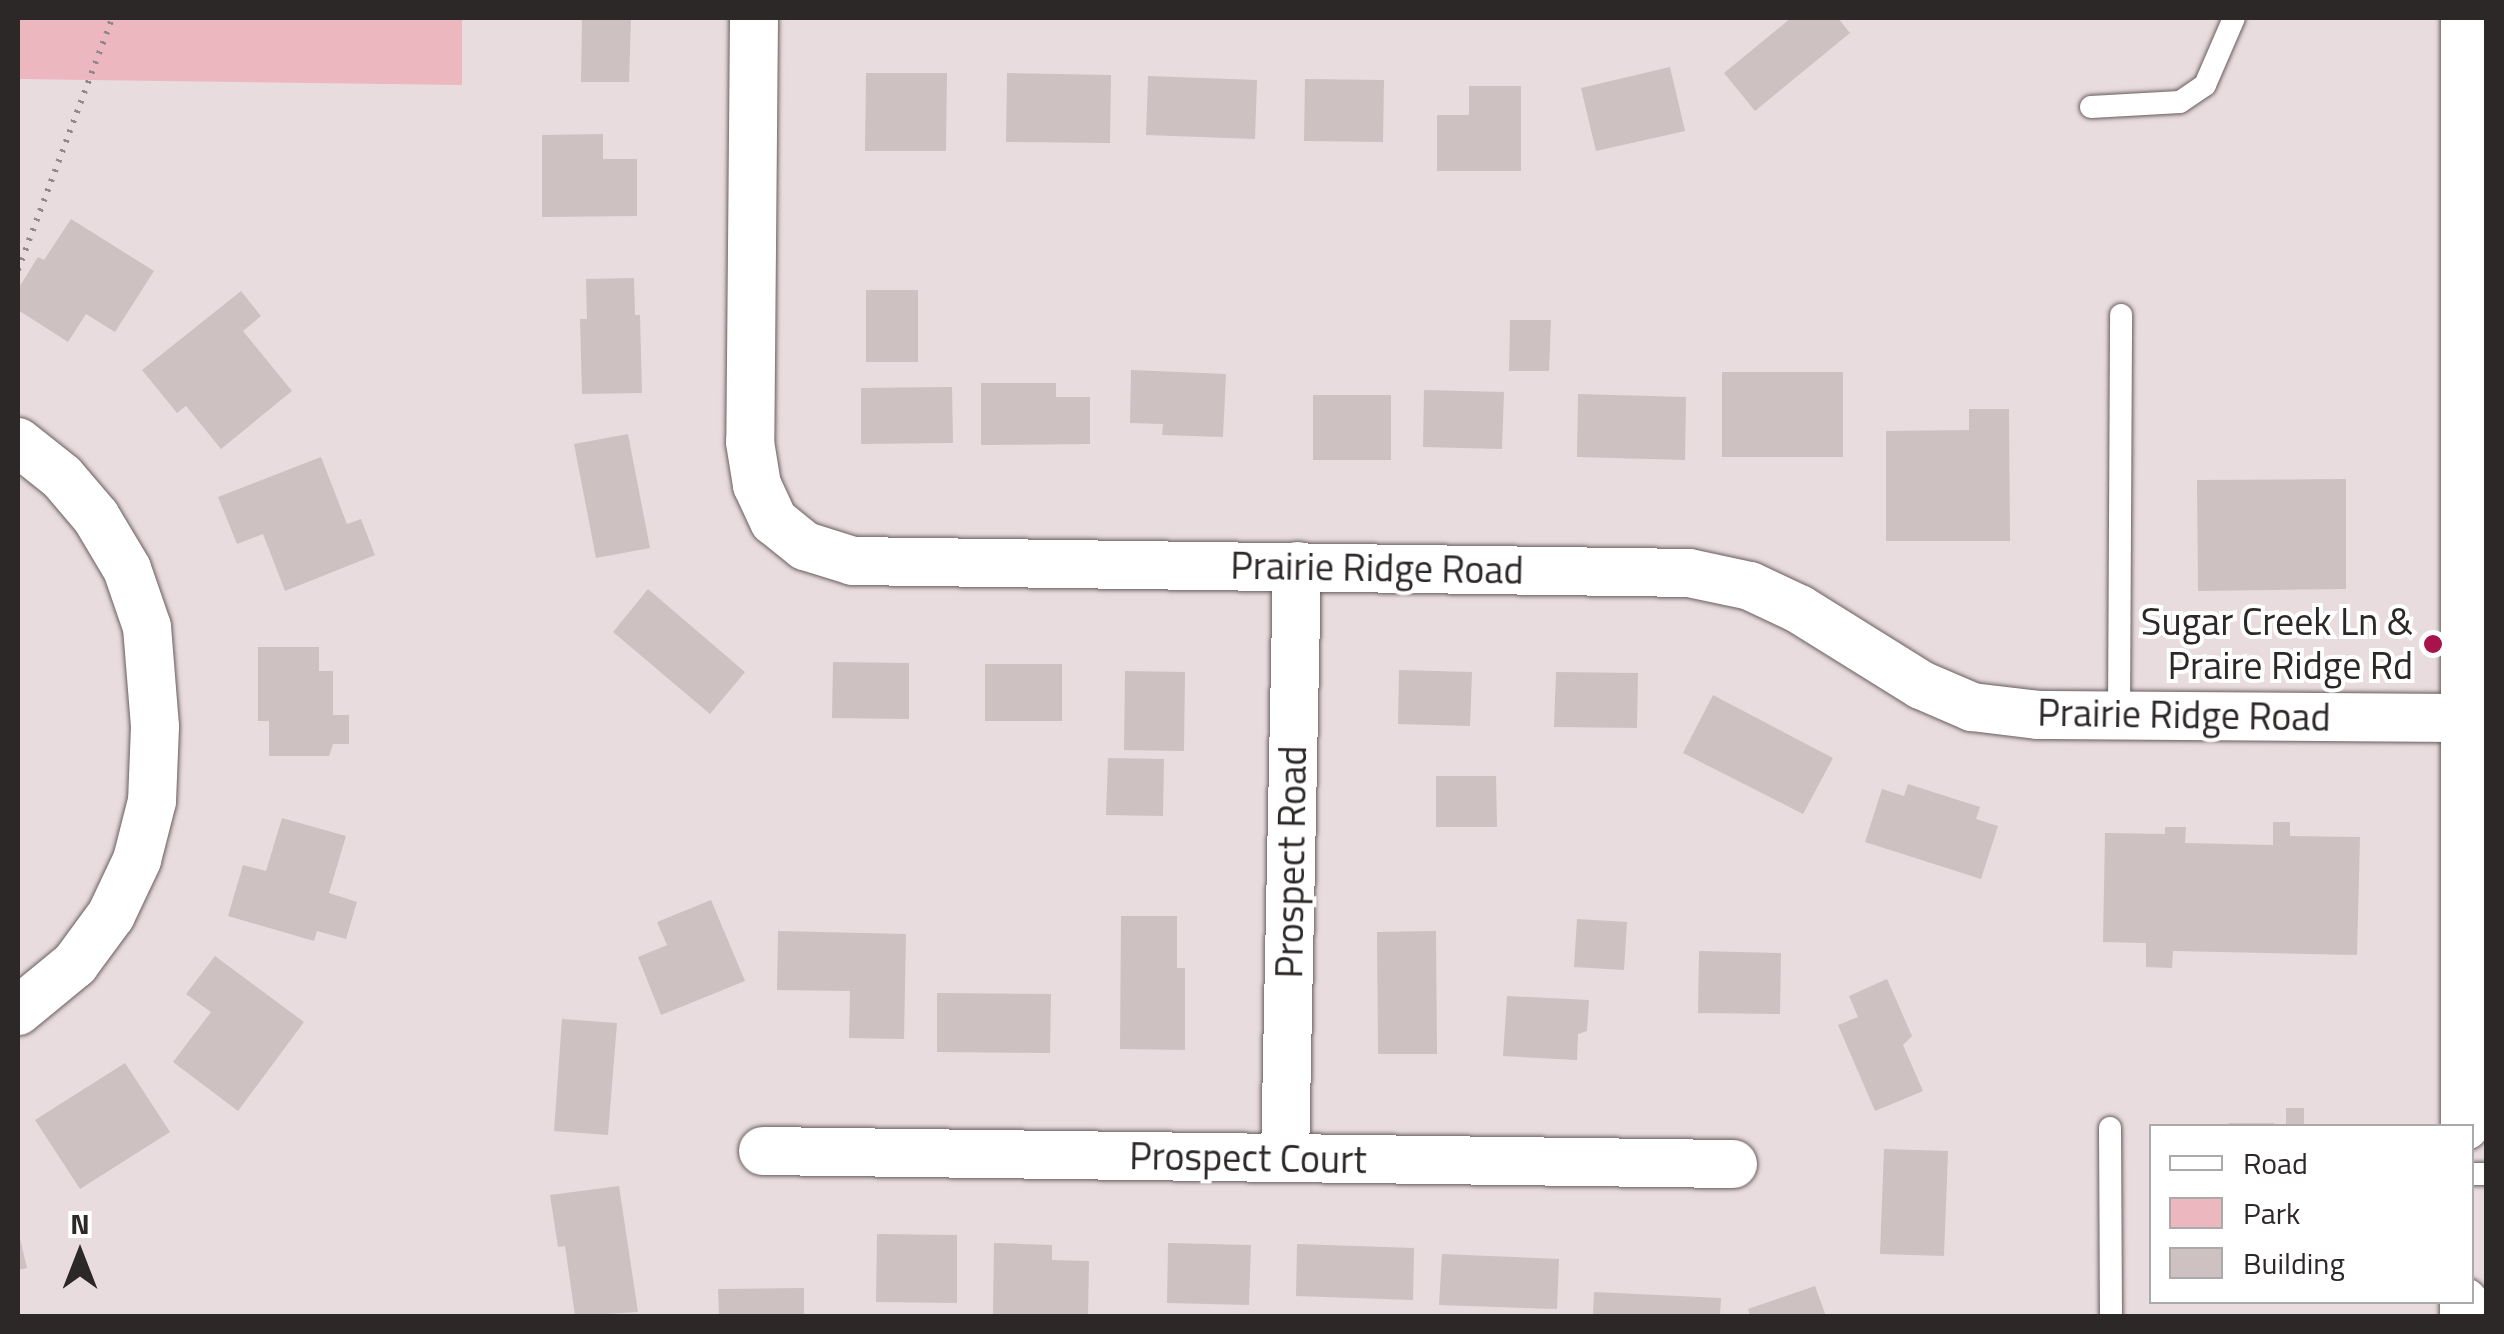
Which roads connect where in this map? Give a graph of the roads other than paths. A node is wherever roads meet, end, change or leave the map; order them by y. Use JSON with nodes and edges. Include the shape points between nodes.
{"nodes":[{"id":1,"x":754,"y":18,"type":"edge"},
{"id":2,"x":2234,"y":18,"type":"edge"},
{"id":3,"x":2465,"y":18,"type":"edge"},
{"id":4,"x":2091,"y":107,"type":"dead end"},
{"id":5,"x":2121,"y":315,"type":"dead end"},
{"id":6,"x":2476,"y":389,"type":"edge"},
{"id":7,"x":18,"y":442,"type":"edge"},
{"id":8,"x":2476,"y":537,"type":"edge"},
{"id":9,"x":1297,"y":566,"type":"junction"},
{"id":10,"x":2118,"y":716,"type":"junction"},
{"id":11,"x":2466,"y":718,"type":"junction"},
{"id":12,"x":2476,"y":996,"type":"edge"},
{"id":13,"x":18,"y":1010,"type":"edge"},
{"id":14,"x":2465,"y":1124,"type":"edge"},
{"id":15,"x":2110,"y":1128,"type":"dead end"},
{"id":16,"x":762,"y":1152,"type":"dead end"},
{"id":17,"x":1285,"y":1158,"type":"junction"},
{"id":18,"x":1733,"y":1164,"type":"dead end"},
{"id":19,"x":2110,"y":1316,"type":"edge"}],
"edges":[{"from":1,"to":9,"type":"street","name":"Prairie Ridge Road","via":[[750,442],[757,485],[774,521],[805,546],[852,561]]},
{"from":2,"to":4,"type":"lane","via":[[2205,84],[2180,102]]},
{"from":3,"to":6,"type":"street"},
{"from":5,"to":10,"type":"lane"},
{"from":6,"to":8,"type":"street"},
{"from":7,"to":13,"type":"street","via":[[74,490],[127,570],[147,627],[155,726],[152,801],[137,860],[111,915],[74,964]]},
{"from":8,"to":11,"type":"street"},
{"from":9,"to":10,"type":"street","name":"Prairie Ridge Road","via":[[1689,573],[1750,586],[1799,609],[1922,685],[1972,706]]},
{"from":9,"to":17,"type":"street","name":"Prospect Road"},
{"from":10,"to":11,"type":"street","name":"Prairie Ridge Road"},
{"from":11,"to":12,"type":"street"},
{"from":12,"to":14,"type":"street"},
{"from":15,"to":19,"type":"lane"},
{"from":16,"to":17,"type":"street","name":"Prospect Court"},
{"from":17,"to":18,"type":"street","name":"Prospect Court"}]}
